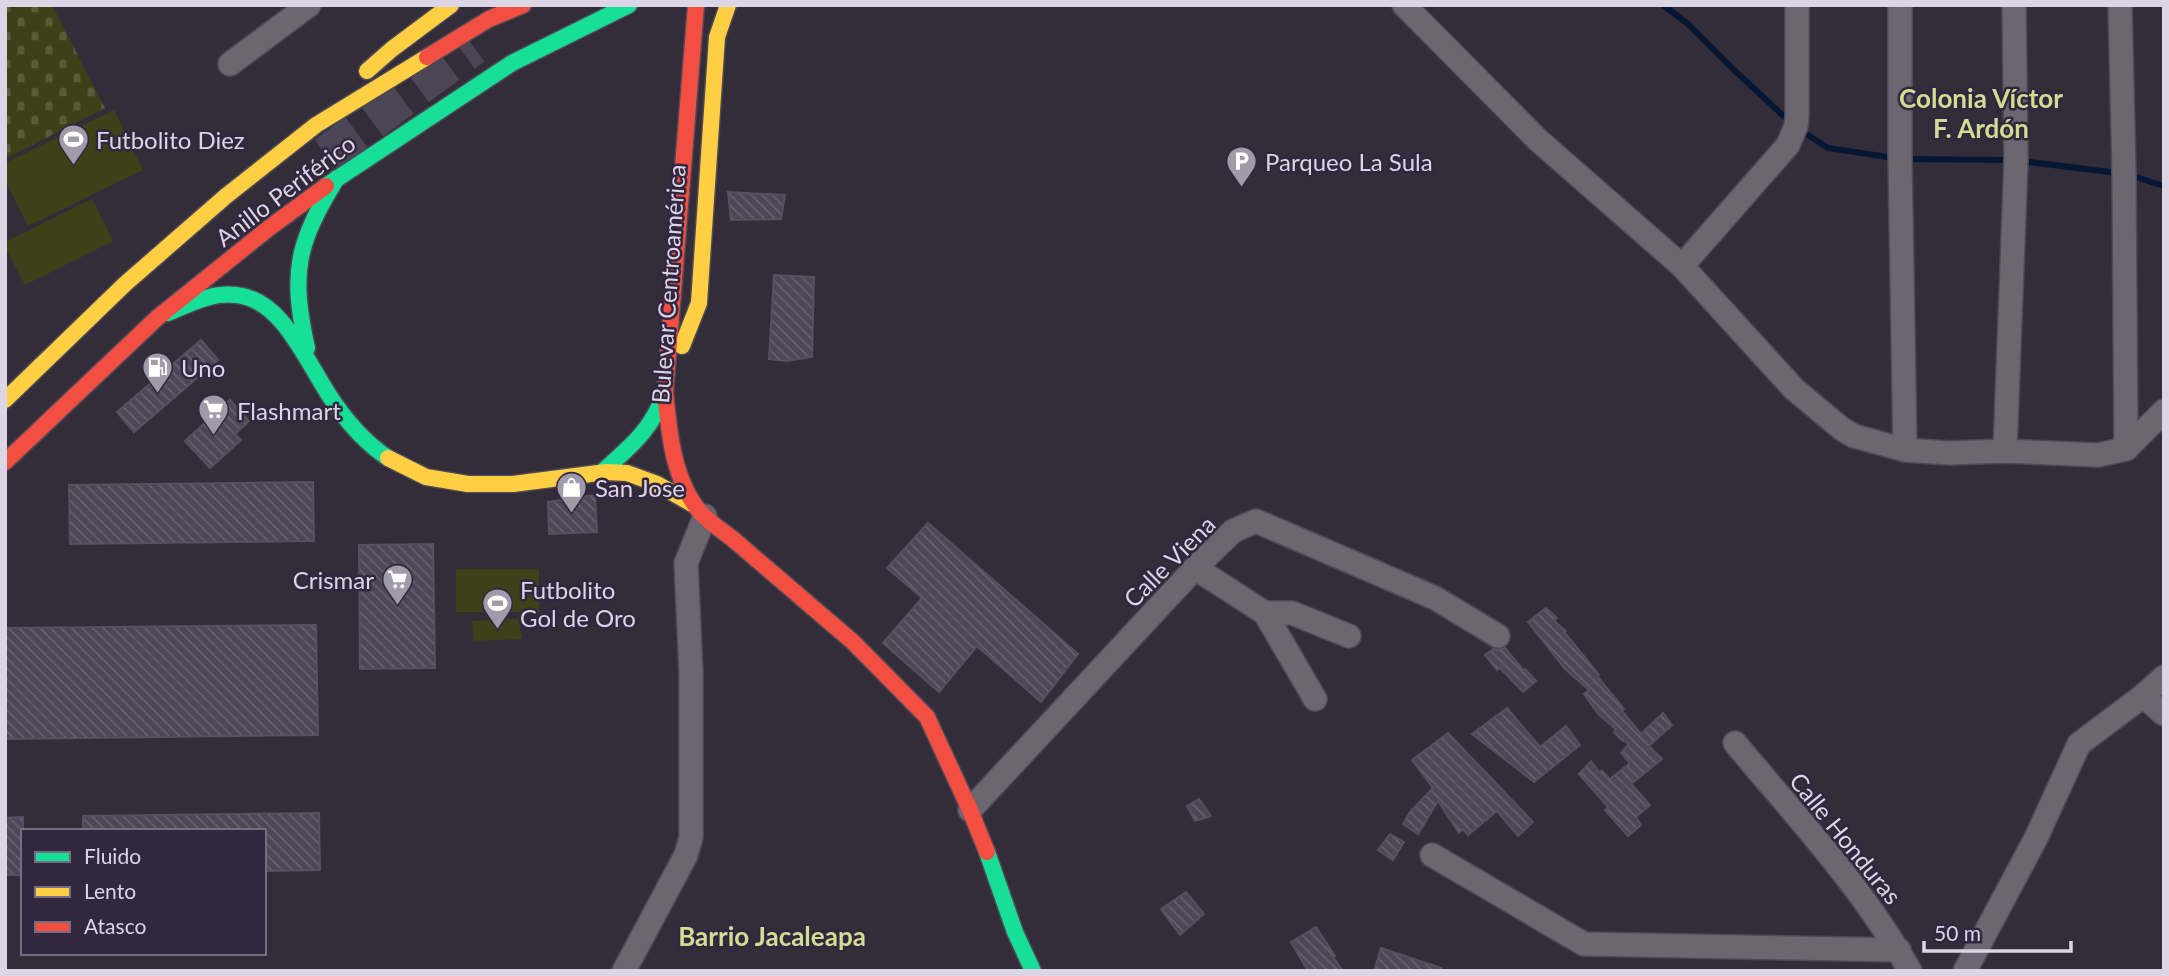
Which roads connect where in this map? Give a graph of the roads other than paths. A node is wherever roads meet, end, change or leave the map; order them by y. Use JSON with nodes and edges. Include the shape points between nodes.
{"nodes":[{"id":1,"x":309,"y":5,"type":"edge"},
{"id":2,"x":451,"y":5,"type":"edge"},
{"id":3,"x":523,"y":5,"type":"edge"},
{"id":4,"x":629,"y":5,"type":"edge"},
{"id":5,"x":696,"y":5,"type":"edge"},
{"id":6,"x":713,"y":5,"type":"edge"},
{"id":7,"x":728,"y":5,"type":"edge"},
{"id":8,"x":1404,"y":5,"type":"edge"},
{"id":9,"x":1797,"y":5,"type":"edge"},
{"id":10,"x":1900,"y":5,"type":"edge"},
{"id":11,"x":2014,"y":5,"type":"edge"},
{"id":12,"x":2120,"y":5,"type":"edge"},
{"id":13,"x":230,"y":64,"type":"dead end"},
{"id":14,"x":316,"y":125,"type":"junction"},
{"id":15,"x":337,"y":178,"type":"junction"},
{"id":16,"x":1682,"y":266,"type":"junction"},
{"id":17,"x":157,"y":317,"type":"junction"},
{"id":18,"x":682,"y":346,"type":"junction"},
{"id":19,"x":311,"y":366,"type":"junction"},
{"id":20,"x":665,"y":392,"type":"junction"},
{"id":21,"x":5,"y":400,"type":"edge"},
{"id":22,"x":2164,"y":411,"type":"edge"},
{"id":23,"x":28,"y":418,"type":"dead end"},
{"id":24,"x":5,"y":447,"type":"edge"},
{"id":25,"x":2126,"y":449,"type":"junction"},
{"id":26,"x":1905,"y":450,"type":"junction"},
{"id":27,"x":2005,"y":451,"type":"junction"},
{"id":28,"x":5,"y":461,"type":"edge"},
{"id":29,"x":602,"y":472,"type":"junction"},
{"id":30,"x":700,"y":510,"type":"junction"},
{"id":31,"x":734,"y":540,"type":"junction"},
{"id":32,"x":1195,"y":568,"type":"junction"},
{"id":33,"x":1265,"y":613,"type":"junction"},
{"id":34,"x":1349,"y":636,"type":"dead end"},
{"id":35,"x":1498,"y":636,"type":"dead end"},
{"id":36,"x":2163,"y":679,"type":"edge"},
{"id":37,"x":2143,"y":696,"type":"junction"},
{"id":38,"x":1315,"y":699,"type":"dead end"},
{"id":39,"x":2164,"y":714,"type":"edge"},
{"id":40,"x":1735,"y":743,"type":"dead end"},
{"id":41,"x":970,"y":810,"type":"junction"},
{"id":42,"x":1432,"y":855,"type":"dead end"},
{"id":43,"x":1899,"y":950,"type":"junction"},
{"id":44,"x":624,"y":971,"type":"edge"},
{"id":45,"x":1033,"y":971,"type":"edge"},
{"id":46,"x":1910,"y":971,"type":"edge"},
{"id":47,"x":1965,"y":971,"type":"edge"}],
"edges":[{"from":1,"to":13,"type":"street"},
{"from":2,"to":14,"type":"main road","via":[[351,85]]},
{"from":3,"to":14,"type":"main road","name":"Anillo Periférico","via":[[489,19]]},
{"from":4,"to":15,"type":"main road","name":"Anillo Periférico","via":[[512,63]]},
{"from":5,"to":20,"type":"main road","name":"Bulevar Centroamérica"},
{"from":6,"to":18,"type":"main road","name":"Bulevar Centroamérica"},
{"from":7,"to":18,"type":"main road","via":[[717,37],[699,303]]},
{"from":8,"to":16,"type":"street","via":[[1538,140]]},
{"from":9,"to":16,"type":"street","via":[[1796,127],[1788,145]]},
{"from":10,"to":26,"type":"street"},
{"from":11,"to":27,"type":"street","via":[[2015,160]]},
{"from":12,"to":25,"type":"street"},
{"from":14,"to":21,"type":"main road","name":"Anillo Periférico","via":[[125,284]]},
{"from":15,"to":17,"type":"main road","name":"Anillo Periférico"},
{"from":15,"to":19,"type":"main road","via":[[310,225],[299,263],[297,298]]},
{"from":16,"to":26,"type":"street","via":[[1794,389],[1842,429]]},
{"from":17,"to":19,"type":"main road","via":[[221,295],[243,296],[280,319]]},
{"from":17,"to":28,"type":"main road","name":"Anillo Periférico"},
{"from":18,"to":31,"type":"main road","name":"Bulevar Centroamérica","via":[[684,443],[705,498]]},
{"from":19,"to":29,"type":"main road","via":[[341,411],[382,453],[419,475],[449,484],[493,484]]},
{"from":20,"to":29,"type":"main road","via":[[649,429]]},
{"from":20,"to":30,"type":"main road","name":"Bulevar Centroamérica","via":[[679,472]]},
{"from":22,"to":25,"type":"street"},
{"from":23,"to":24,"type":"main road"},
{"from":25,"to":27,"type":"street","via":[[2098,455]]},
{"from":26,"to":27,"type":"street"},
{"from":29,"to":30,"type":"main road","via":[[643,478]]},
{"from":30,"to":31,"type":"main road","name":"Bulevar Centroamérica"},
{"from":30,"to":44,"type":"street","via":[[686,563],[691,837],[686,855]]},
{"from":31,"to":41,"type":"main road","via":[[853,642],[927,717]]},
{"from":32,"to":33,"type":"street"},
{"from":32,"to":35,"type":"street","name":"Calle Viena","via":[[1233,531],[1256,521],[1435,598]]},
{"from":32,"to":41,"type":"street","name":"Calle Viena"},
{"from":33,"to":34,"type":"street","via":[[1292,613]]},
{"from":33,"to":38,"type":"street"},
{"from":36,"to":37,"type":"street"},
{"from":37,"to":39,"type":"street"},
{"from":37,"to":47,"type":"street","via":[[2079,744],[2036,838]]},
{"from":40,"to":43,"type":"street","name":"Calle Honduras","via":[[1838,866]]},
{"from":41,"to":45,"type":"main road"},
{"from":42,"to":43,"type":"street","via":[[1584,944]]},
{"from":43,"to":46,"type":"street","name":"Calle Honduras"}]}
